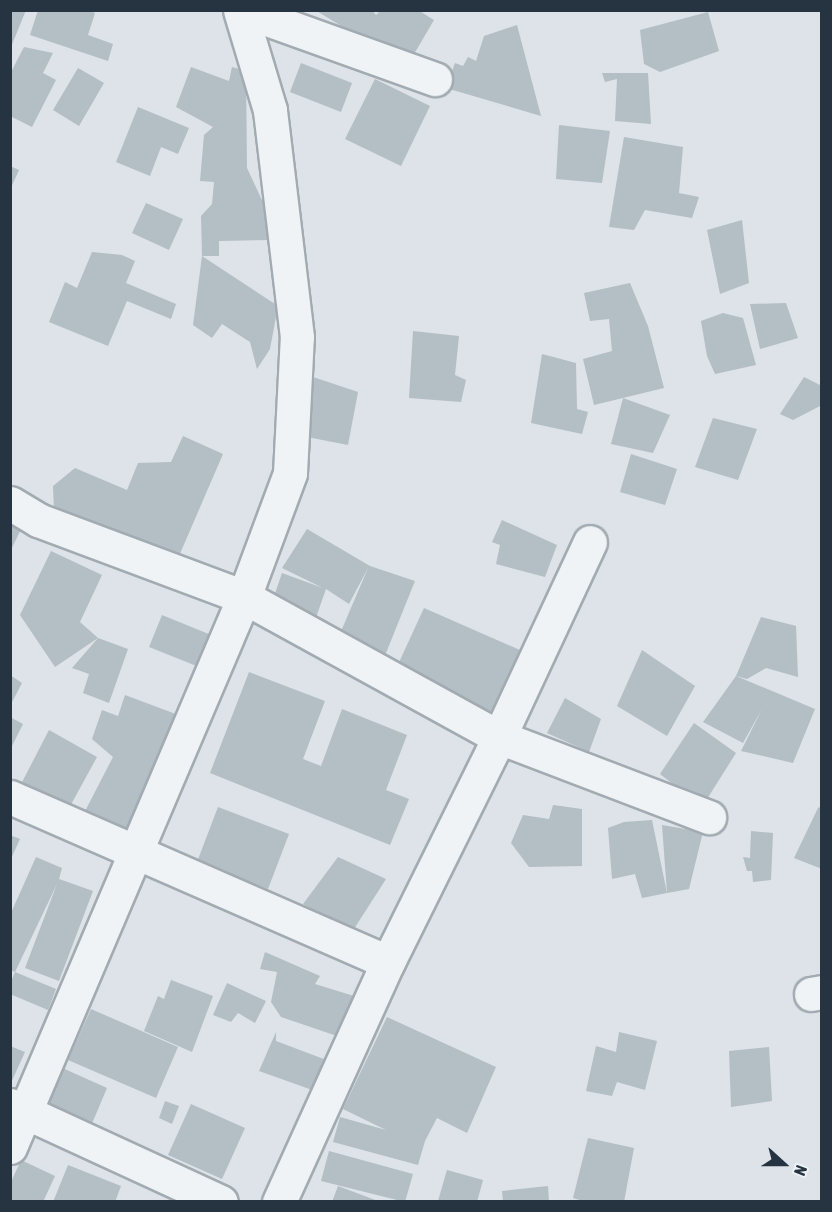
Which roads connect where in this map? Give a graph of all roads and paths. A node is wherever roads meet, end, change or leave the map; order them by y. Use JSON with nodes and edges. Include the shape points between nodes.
{"nodes":[{"id":1,"x":241,"y":10,"type":"edge"},
{"id":2,"x":435,"y":79,"type":"dead end"},
{"id":3,"x":10,"y":503,"type":"edge"},
{"id":4,"x":590,"y":543,"type":"dead end"},
{"id":5,"x":244,"y":597,"type":"junction"},
{"id":6,"x":499,"y":737,"type":"junction"},
{"id":7,"x":10,"y":797,"type":"edge"},
{"id":8,"x":709,"y":817,"type":"dead end"},
{"id":9,"x":135,"y":851,"type":"junction"},
{"id":10,"x":388,"y":962,"type":"junction"},
{"id":11,"x":19,"y":1109,"type":"edge"},
{"id":12,"x":10,"y":1147,"type":"edge"},
{"id":13,"x":220,"y":1202,"type":"edge"},
{"id":14,"x":279,"y":1202,"type":"edge"}],
"edges":[{"from":1,"to":2,"type":"street"},
{"from":1,"to":5,"type":"street","via":[[270,110],[297,337],[290,473]]},
{"from":3,"to":5,"type":"street","via":[[39,520]]},
{"from":4,"to":6,"type":"street"},
{"from":5,"to":6,"type":"street"},
{"from":5,"to":9,"type":"street"},
{"from":6,"to":8,"type":"street"},
{"from":6,"to":10,"type":"street"},
{"from":7,"to":9,"type":"street"},
{"from":9,"to":10,"type":"street"},
{"from":9,"to":11,"type":"street"},
{"from":10,"to":14,"type":"street"},
{"from":11,"to":12,"type":"street"},
{"from":11,"to":13,"type":"street"}]}
